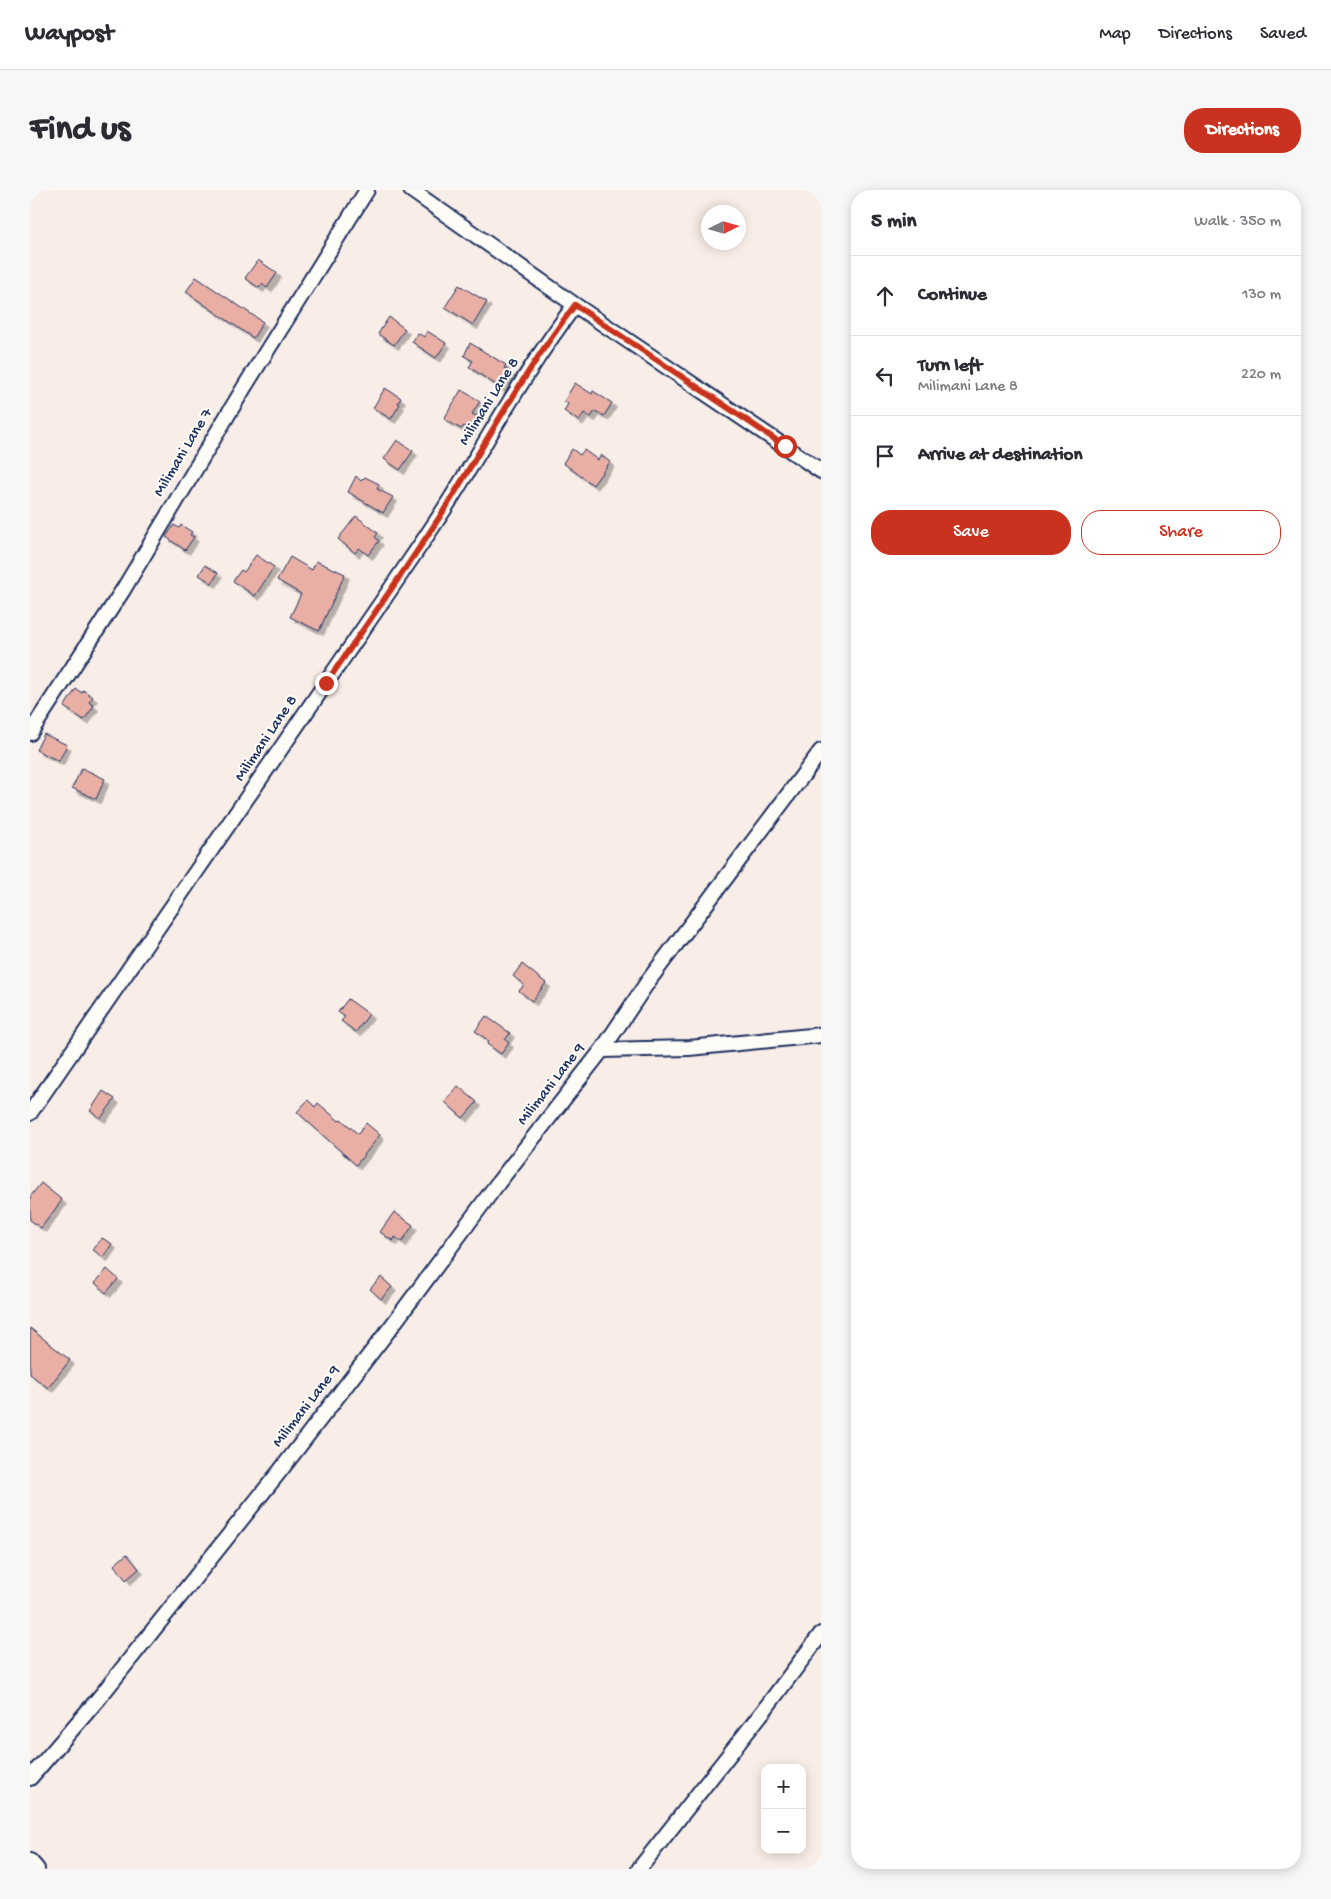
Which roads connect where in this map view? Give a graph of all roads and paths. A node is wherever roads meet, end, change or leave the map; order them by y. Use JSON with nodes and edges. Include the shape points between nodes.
{"nodes":[{"id":1,"x":367,"y":190,"type":"edge"},
{"id":2,"x":411,"y":190,"type":"edge"},
{"id":3,"x":575,"y":305,"type":"junction"},
{"id":4,"x":821,"y":472,"type":"edge"},
{"id":5,"x":30,"y":733,"type":"edge"},
{"id":6,"x":821,"y":751,"type":"edge"},
{"id":7,"x":821,"y":1035,"type":"edge"},
{"id":8,"x":602,"y":1050,"type":"junction"},
{"id":9,"x":30,"y":1113,"type":"edge"},
{"id":10,"x":821,"y":1634,"type":"edge"},
{"id":11,"x":30,"y":1778,"type":"edge"},
{"id":12,"x":30,"y":1861,"type":"edge"},
{"id":13,"x":36,"y":1869,"type":"edge"},
{"id":14,"x":639,"y":1869,"type":"edge"}],
"edges":[{"from":1,"to":5,"type":"street","name":"Milimani Lane 7","via":[[122,590]]},
{"from":2,"to":3,"type":"street"},
{"from":3,"to":4,"type":"street"},
{"from":3,"to":9,"type":"street","name":"Milimani Lane 8","via":[[396,582]]},
{"from":6,"to":8,"type":"street","name":"Milimani Lane 9","via":[[649,980]]},
{"from":7,"to":8,"type":"street","via":[[688,1048]]},
{"from":8,"to":11,"type":"street","name":"Milimani Lane 9","via":[[280,1471],[99,1698]]},
{"from":10,"to":14,"type":"street"},
{"from":12,"to":13,"type":"street"}]}
